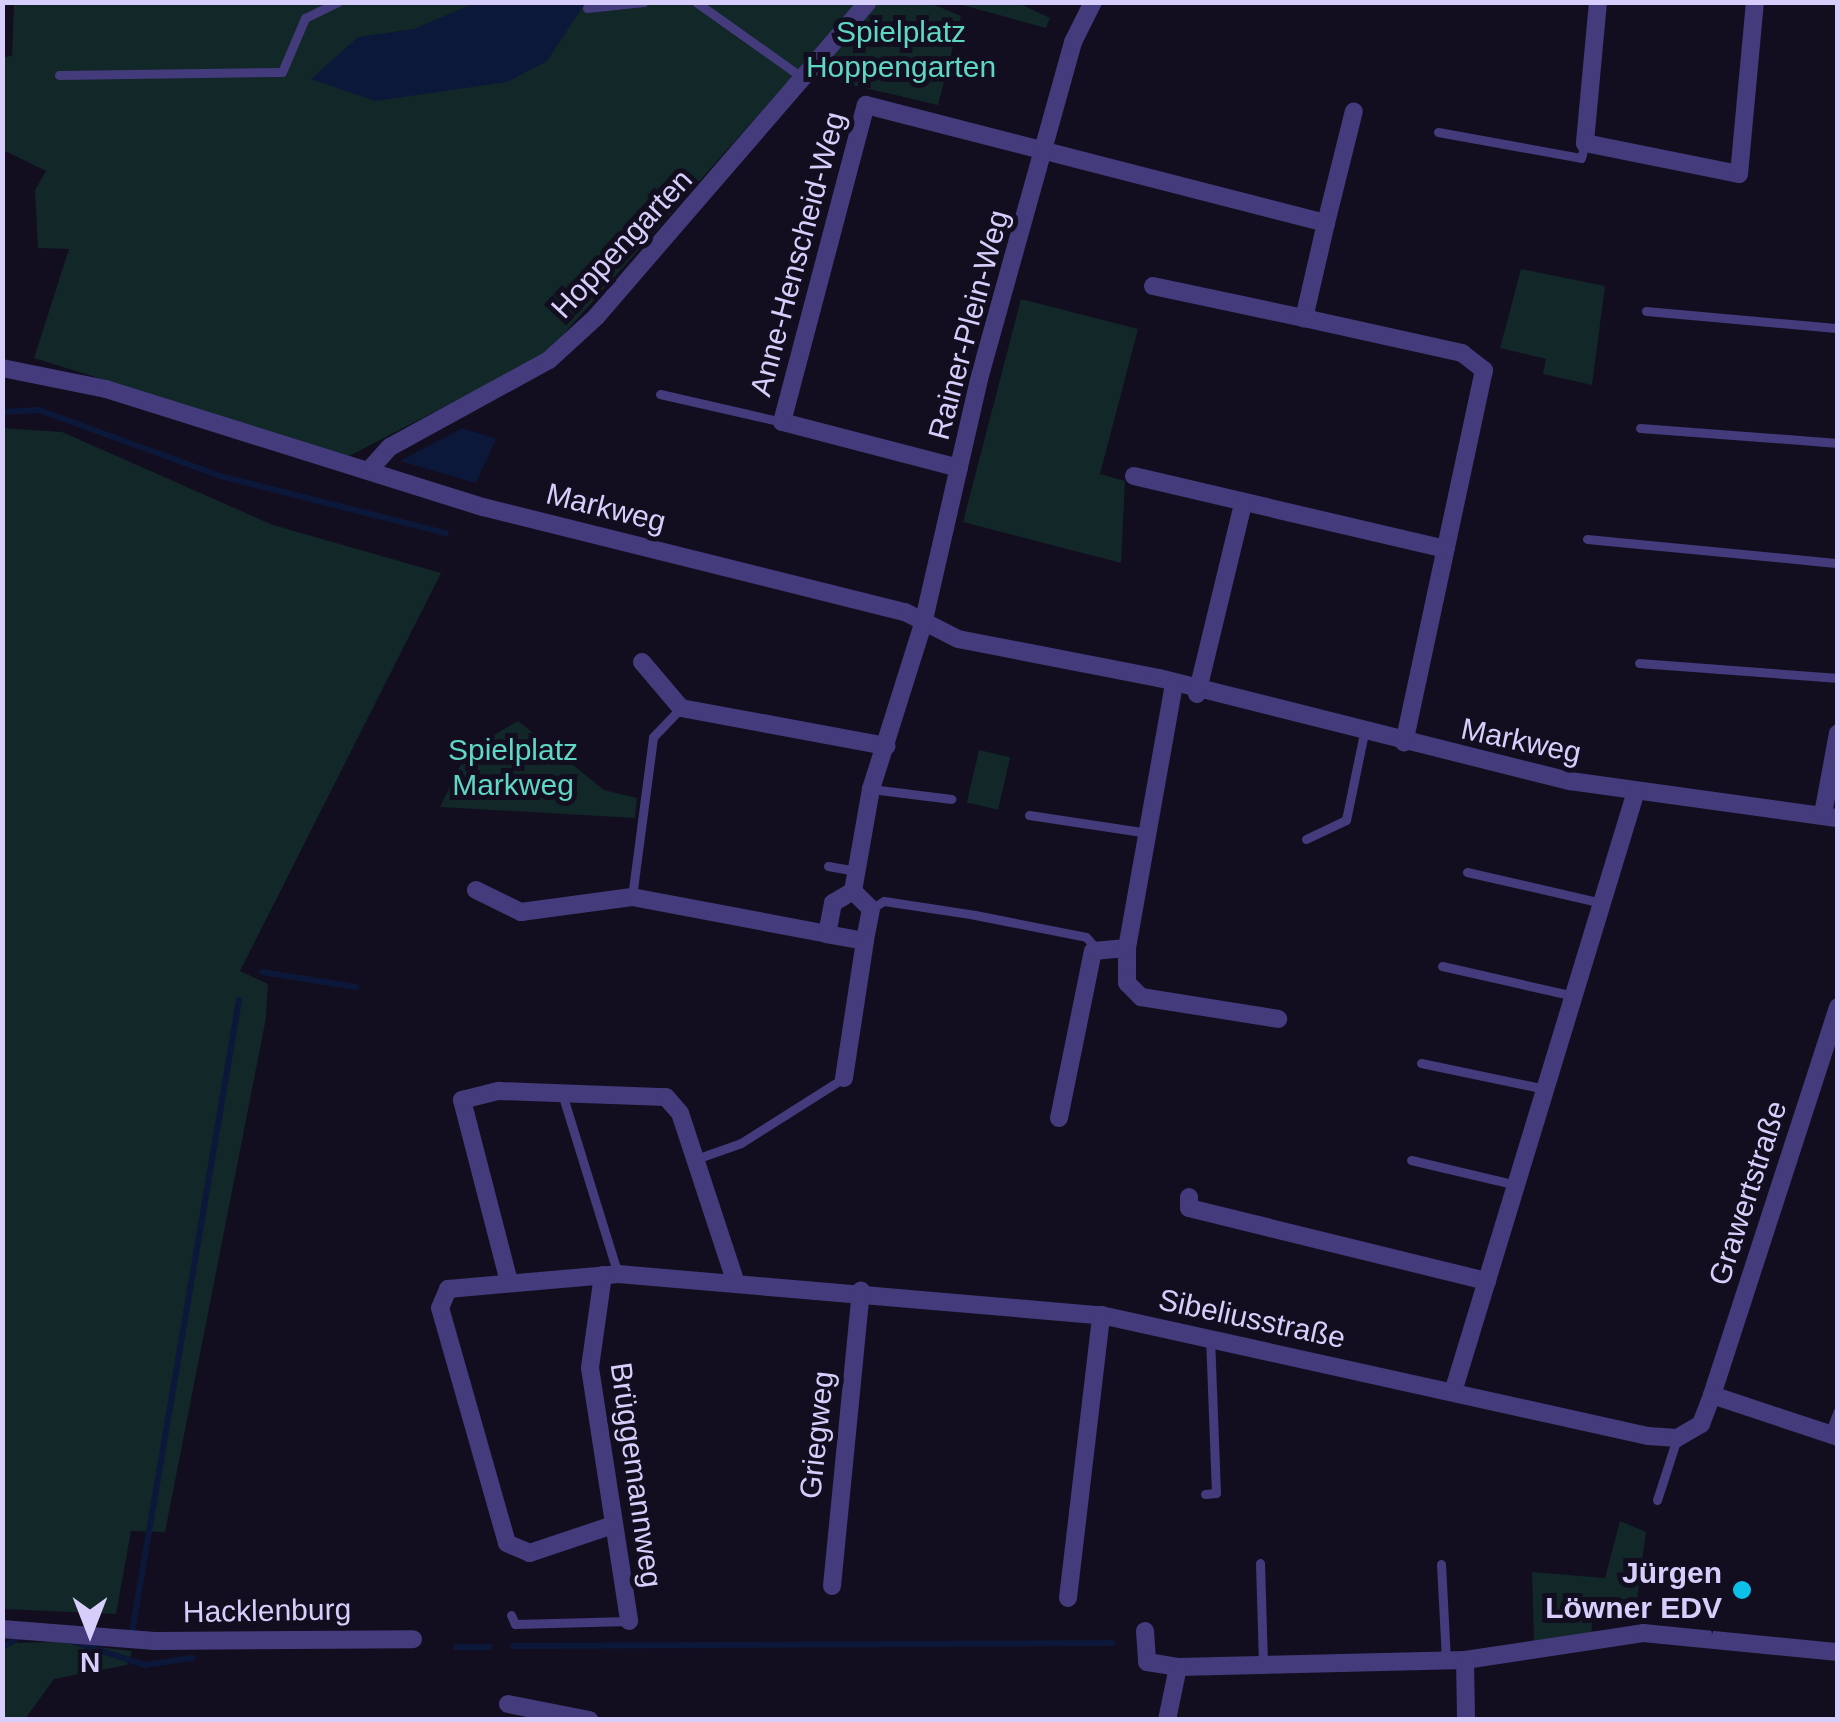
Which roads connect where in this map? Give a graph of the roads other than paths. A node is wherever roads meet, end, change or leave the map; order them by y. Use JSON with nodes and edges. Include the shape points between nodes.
{"nodes":[{"id":1,"x":338,"y":2,"type":"edge"},
{"id":2,"x":644,"y":2,"type":"edge"},
{"id":3,"x":696,"y":2,"type":"edge"},
{"id":4,"x":868,"y":2,"type":"edge"},
{"id":5,"x":1092,"y":2,"type":"edge"},
{"id":6,"x":1598,"y":2,"type":"edge"},
{"id":7,"x":1755,"y":2,"type":"edge"},
{"id":8,"x":587,"y":8,"type":"dead end"},
{"id":9,"x":59,"y":75,"type":"dead end"},
{"id":10,"x":806,"y":79,"type":"junction"},
{"id":11,"x":1354,"y":112,"type":"dead end"},
{"id":12,"x":1438,"y":132,"type":"dead end"},
{"id":13,"x":1585,"y":143,"type":"junction"},
{"id":14,"x":1045,"y":151,"type":"junction"},
{"id":15,"x":1326,"y":223,"type":"junction"},
{"id":16,"x":1152,"y":286,"type":"dead end"},
{"id":17,"x":1646,"y":311,"type":"dead end"},
{"id":18,"x":1304,"y":318,"type":"junction"},
{"id":19,"x":1838,"y":328,"type":"edge"},
{"id":20,"x":2,"y":368,"type":"edge"},
{"id":21,"x":660,"y":394,"type":"dead end"},
{"id":22,"x":782,"y":422,"type":"junction"},
{"id":23,"x":1640,"y":428,"type":"dead end"},
{"id":24,"x":1838,"y":444,"type":"edge"},
{"id":25,"x":960,"y":468,"type":"junction"},
{"id":26,"x":370,"y":469,"type":"junction"},
{"id":27,"x":1134,"y":476,"type":"dead end"},
{"id":28,"x":1243,"y":504,"type":"junction"},
{"id":29,"x":1587,"y":539,"type":"dead end"},
{"id":30,"x":1446,"y":550,"type":"junction"},
{"id":31,"x":1838,"y":563,"type":"edge"},
{"id":32,"x":923,"y":624,"type":"junction"},
{"id":33,"x":642,"y":662,"type":"dead end"},
{"id":34,"x":1638,"y":663,"type":"dead end"},
{"id":35,"x":1838,"y":678,"type":"edge"},
{"id":36,"x":1174,"y":685,"type":"junction"},
{"id":37,"x":1198,"y":694,"type":"junction"},
{"id":38,"x":681,"y":708,"type":"junction"},
{"id":39,"x":1364,"y":733,"type":"junction"},
{"id":40,"x":1838,"y":733,"type":"edge"},
{"id":41,"x":1404,"y":742,"type":"junction"},
{"id":42,"x":887,"y":746,"type":"junction"},
{"id":43,"x":870,"y":790,"type":"junction"},
{"id":44,"x":1636,"y":791,"type":"junction"},
{"id":45,"x":951,"y":800,"type":"dead end"},
{"id":46,"x":1029,"y":815,"type":"dead end"},
{"id":47,"x":1830,"y":816,"type":"edge"},
{"id":48,"x":1142,"y":832,"type":"junction"},
{"id":49,"x":1306,"y":839,"type":"dead end"},
{"id":50,"x":828,"y":866,"type":"dead end"},
{"id":51,"x":856,"y":871,"type":"junction"},
{"id":52,"x":1467,"y":872,"type":"dead end"},
{"id":53,"x":476,"y":890,"type":"dead end"},
{"id":54,"x":853,"y":891,"type":"junction"},
{"id":55,"x":632,"y":897,"type":"junction"},
{"id":56,"x":1602,"y":903,"type":"junction"},
{"id":57,"x":871,"y":909,"type":"junction"},
{"id":58,"x":827,"y":934,"type":"junction"},
{"id":59,"x":864,"y":941,"type":"junction"},
{"id":60,"x":1096,"y":948,"type":"junction"},
{"id":61,"x":1127,"y":948,"type":"junction"},
{"id":62,"x":1442,"y":966,"type":"dead end"},
{"id":63,"x":1092,"y":979,"type":"junction"},
{"id":64,"x":1127,"y":983,"type":"junction"},
{"id":65,"x":1574,"y":996,"type":"junction"},
{"id":66,"x":1838,"y":1007,"type":"edge"},
{"id":67,"x":1278,"y":1020,"type":"dead end"},
{"id":68,"x":1421,"y":1063,"type":"dead end"},
{"id":69,"x":844,"y":1078,"type":"joint"},
{"id":70,"x":1545,"y":1089,"type":"junction"},
{"id":71,"x":564,"y":1100,"type":"junction"},
{"id":72,"x":1059,"y":1118,"type":"dead end"},
{"id":73,"x":696,"y":1158,"type":"junction"},
{"id":74,"x":1411,"y":1160,"type":"dead end"},
{"id":75,"x":1517,"y":1185,"type":"junction"},
{"id":76,"x":1189,"y":1197,"type":"dead end"},
{"id":77,"x":611,"y":1274,"type":"junction"},
{"id":78,"x":508,"y":1278,"type":"junction"},
{"id":79,"x":736,"y":1280,"type":"junction"},
{"id":80,"x":1488,"y":1281,"type":"junction"},
{"id":81,"x":861,"y":1290,"type":"junction"},
{"id":82,"x":1102,"y":1315,"type":"junction"},
{"id":83,"x":1210,"y":1338,"type":"junction"},
{"id":84,"x":1454,"y":1392,"type":"junction"},
{"id":85,"x":1712,"y":1395,"type":"junction"},
{"id":86,"x":1838,"y":1411,"type":"edge"},
{"id":87,"x":1833,"y":1435,"type":"edge"},
{"id":88,"x":1676,"y":1438,"type":"junction"},
{"id":89,"x":1205,"y":1494,"type":"dead end"},
{"id":90,"x":1656,"y":1500,"type":"dead end"},
{"id":91,"x":613,"y":1525,"type":"junction"},
{"id":92,"x":1260,"y":1563,"type":"dead end"},
{"id":93,"x":1441,"y":1564,"type":"dead end"},
{"id":94,"x":832,"y":1586,"type":"dead end"},
{"id":95,"x":1068,"y":1598,"type":"dead end"},
{"id":96,"x":512,"y":1615,"type":"dead end"},
{"id":97,"x":629,"y":1621,"type":"joint"},
{"id":98,"x":2,"y":1628,"type":"edge"},
{"id":99,"x":1144,"y":1631,"type":"dead end"},
{"id":100,"x":413,"y":1639,"type":"dead end"},
{"id":101,"x":1838,"y":1652,"type":"edge"},
{"id":102,"x":1455,"y":1660,"type":"junction"},
{"id":103,"x":1263,"y":1662,"type":"junction"},
{"id":104,"x":1178,"y":1668,"type":"junction"},
{"id":105,"x":508,"y":1704,"type":"dead end"},
{"id":106,"x":590,"y":1720,"type":"edge"},
{"id":107,"x":1166,"y":1720,"type":"edge"},
{"id":108,"x":1466,"y":1720,"type":"edge"}],
"edges":[{"from":1,"to":9,"type":"lane","via":[[305,18],[282,72]]},
{"from":2,"to":8,"type":"lane"},
{"from":3,"to":10,"type":"lane"},
{"from":4,"to":10,"type":"street","name":"Hoppengarten"},
{"from":5,"to":14,"type":"street","name":"Rainer-Plein-Weg","via":[[1073,42]]},
{"from":6,"to":13,"type":"street"},
{"from":7,"to":13,"type":"street","via":[[1739,174]]},
{"from":10,"to":26,"type":"street","name":"Hoppengarten","via":[[548,360],[390,448]]},
{"from":11,"to":15,"type":"street"},
{"from":12,"to":13,"type":"lane","via":[[1581,158]]},
{"from":14,"to":15,"type":"street"},
{"from":14,"to":22,"type":"street","name":"Anne-Henscheid-Weg","via":[[866,105]]},
{"from":14,"to":25,"type":"street","name":"Rainer-Plein-Weg"},
{"from":15,"to":18,"type":"street"},
{"from":16,"to":18,"type":"street"},
{"from":17,"to":19,"type":"lane"},
{"from":18,"to":30,"type":"street","via":[[1480,364],[1484,380]]},
{"from":20,"to":26,"type":"street","name":"Markweg","via":[[106,388]]},
{"from":21,"to":22,"type":"lane","name":"Anne-Henscheid-Weg"},
{"from":22,"to":25,"type":"street","name":"Anne-Henscheid-Weg"},
{"from":23,"to":24,"type":"lane"},
{"from":25,"to":32,"type":"street","name":"Rainer-Plein-Weg"},
{"from":26,"to":32,"type":"street","name":"Markweg"},
{"from":27,"to":28,"type":"street"},
{"from":28,"to":30,"type":"street"},
{"from":28,"to":37,"type":"street"},
{"from":29,"to":31,"type":"lane"},
{"from":30,"to":41,"type":"street"},
{"from":32,"to":36,"type":"street","name":"Markweg"},
{"from":32,"to":42,"type":"street","name":"Rainer-Plein-Weg"},
{"from":33,"to":38,"type":"street"},
{"from":34,"to":35,"type":"lane"},
{"from":36,"to":37,"type":"street","name":"Markweg"},
{"from":36,"to":48,"type":"street"},
{"from":37,"to":39,"type":"street","name":"Markweg"},
{"from":38,"to":42,"type":"street"},
{"from":38,"to":55,"type":"lane","via":[[654,737]]},
{"from":39,"to":41,"type":"street","name":"Markweg"},
{"from":39,"to":49,"type":"lane","via":[[1346,820]]},
{"from":40,"to":47,"type":"street"},
{"from":41,"to":44,"type":"street","name":"Markweg"},
{"from":42,"to":43,"type":"street","name":"Rainer-Plein-Weg"},
{"from":43,"to":45,"type":"lane"},
{"from":43,"to":51,"type":"street","name":"Rainer-Plein-Weg"},
{"from":44,"to":47,"type":"street","name":"Markweg"},
{"from":44,"to":56,"type":"street"},
{"from":46,"to":48,"type":"lane"},
{"from":48,"to":61,"type":"street"},
{"from":50,"to":51,"type":"lane"},
{"from":51,"to":54,"type":"street","name":"Rainer-Plein-Weg"},
{"from":52,"to":56,"type":"lane"},
{"from":53,"to":55,"type":"street","via":[[521,912]]},
{"from":54,"to":57,"type":"street"},
{"from":54,"to":58,"type":"street","via":[[832,903]]},
{"from":55,"to":58,"type":"street"},
{"from":56,"to":65,"type":"street"},
{"from":57,"to":59,"type":"street"},
{"from":57,"to":60,"type":"lane","via":[[884,901],[976,915],[1086,937]]},
{"from":58,"to":59,"type":"street"},
{"from":59,"to":69,"type":"street"},
{"from":60,"to":61,"type":"street"},
{"from":60,"to":63,"type":"street"},
{"from":61,"to":64,"type":"street"},
{"from":62,"to":65,"type":"lane"},
{"from":63,"to":64,"type":"street"},
{"from":63,"to":72,"type":"street","via":[[1082,990]]},
{"from":64,"to":67,"type":"street","via":[[1141,997]]},
{"from":65,"to":70,"type":"street"},
{"from":66,"to":85,"type":"street","name":"Grawertstraße"},
{"from":68,"to":70,"type":"lane"},
{"from":69,"to":73,"type":"lane","via":[[741,1144]]},
{"from":70,"to":75,"type":"street"},
{"from":71,"to":73,"type":"street","via":[[666,1097]]},
{"from":71,"to":77,"type":"lane"},
{"from":71,"to":78,"type":"street","via":[[499,1091],[462,1100]]},
{"from":73,"to":79,"type":"street"},
{"from":74,"to":75,"type":"lane"},
{"from":75,"to":80,"type":"street"},
{"from":76,"to":80,"type":"street","via":[[1189,1208]]},
{"from":77,"to":78,"type":"street","name":"Sibeliusstraße"},
{"from":77,"to":79,"type":"street","name":"Sibeliusstraße"},
{"from":77,"to":91,"type":"street","name":"Brüggemannweg","via":[[590,1368]]},
{"from":78,"to":91,"type":"street","name":"Sibeliusstraße","via":[[448,1288],[440,1308],[507,1543],[530,1554]]},
{"from":79,"to":81,"type":"street","name":"Sibeliusstraße"},
{"from":80,"to":84,"type":"street"},
{"from":81,"to":82,"type":"street","name":"Sibeliusstraße"},
{"from":81,"to":94,"type":"street","name":"Griegweg"},
{"from":82,"to":83,"type":"street","name":"Sibeliusstraße"},
{"from":82,"to":95,"type":"street"},
{"from":83,"to":84,"type":"street","name":"Sibeliusstraße"},
{"from":83,"to":89,"type":"lane","via":[[1216,1492]]},
{"from":84,"to":88,"type":"street","name":"Sibeliusstraße"},
{"from":85,"to":87,"type":"street"},
{"from":85,"to":88,"type":"street","via":[[1701,1424]]},
{"from":86,"to":87,"type":"lane"},
{"from":88,"to":90,"type":"lane"},
{"from":91,"to":97,"type":"street","name":"Brüggemannweg"},
{"from":92,"to":103,"type":"lane"},
{"from":93,"to":102,"type":"lane"},
{"from":96,"to":97,"type":"lane","name":"Brüggemannweg","via":[[515,1624]]},
{"from":98,"to":100,"type":"street","name":"Hacklenburg","via":[[155,1641]]},
{"from":99,"to":104,"type":"street","via":[[1147,1662]]},
{"from":101,"to":102,"type":"street","via":[[1642,1632]]},
{"from":102,"to":103,"type":"street"},
{"from":102,"to":108,"type":"street"},
{"from":103,"to":104,"type":"street"},
{"from":104,"to":107,"type":"street"},
{"from":105,"to":106,"type":"street"}]}
